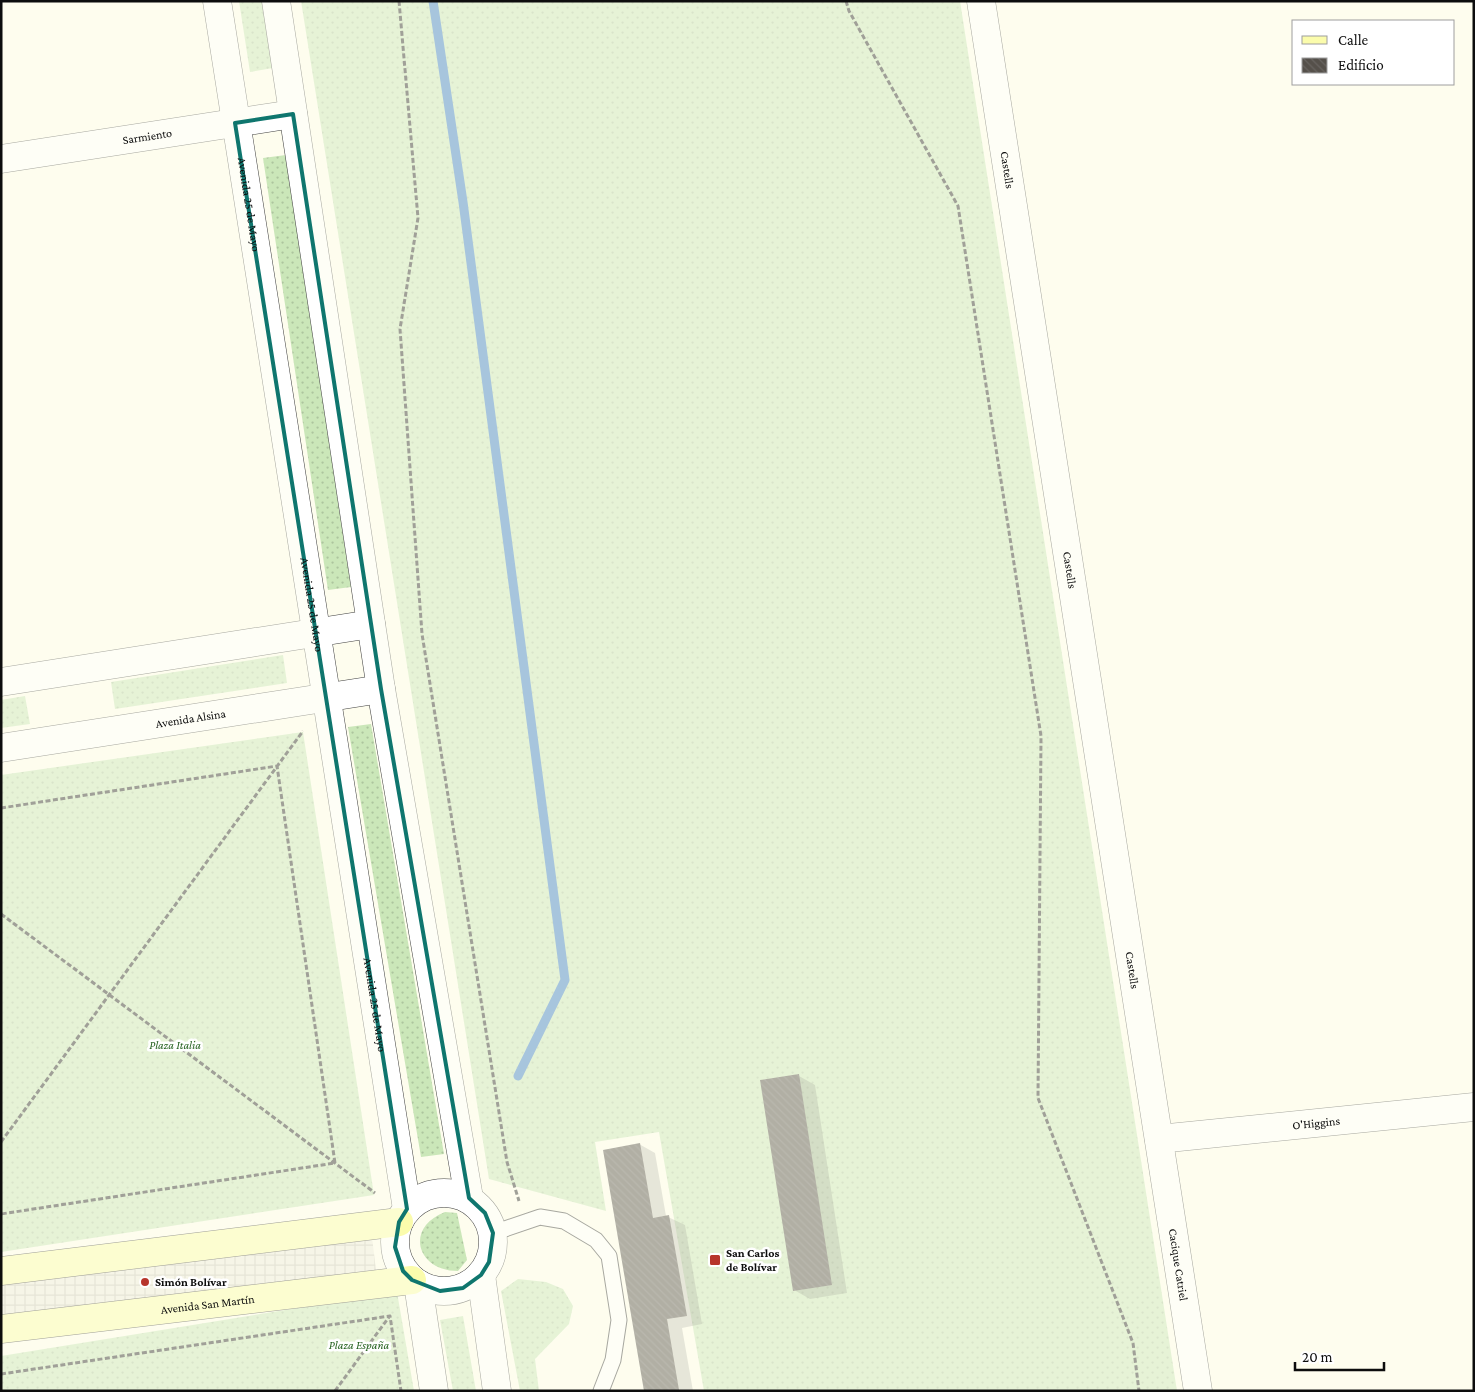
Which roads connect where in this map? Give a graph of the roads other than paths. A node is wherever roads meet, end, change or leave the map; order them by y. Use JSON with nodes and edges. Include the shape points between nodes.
{"nodes":[{"id":1,"x":217,"y":1,"type":"edge"},
{"id":2,"x":276,"y":1,"type":"edge"},
{"id":3,"x":981,"y":1,"type":"edge"},
{"id":4,"x":293,"y":114,"type":"junction"},
{"id":5,"x":235,"y":123,"type":"junction"},
{"id":6,"x":1,"y":159,"type":"edge"},
{"id":7,"x":371,"y":624,"type":"junction"},
{"id":8,"x":317,"y":632,"type":"junction"},
{"id":9,"x":1,"y":682,"type":"edge"},
{"id":10,"x":381,"y":689,"type":"junction"},
{"id":11,"x":328,"y":697,"type":"junction"},
{"id":12,"x":1,"y":748,"type":"edge"},
{"id":13,"x":1474,"y":1106,"type":"edge"},
{"id":14,"x":1159,"y":1139,"type":"junction"},
{"id":15,"x":469,"y":1198,"type":"junction"},
{"id":16,"x":403,"y":1215,"type":"junction"},
{"id":17,"x":493,"y":1233,"type":"junction"},
{"id":18,"x":1,"y":1271,"type":"edge"},
{"id":19,"x":481,"y":1275,"type":"junction"},
{"id":20,"x":415,"y":1282,"type":"junction"},
{"id":21,"x":1,"y":1329,"type":"edge"},
{"id":22,"x":434,"y":1391,"type":"edge"},
{"id":23,"x":497,"y":1391,"type":"edge"},
{"id":24,"x":601,"y":1391,"type":"edge"},
{"id":25,"x":1198,"y":1391,"type":"edge"}],
"edges":[{"from":1,"to":5,"type":"street","name":"Avenida 25 de Mayo"},
{"from":2,"to":4,"type":"street"},
{"from":3,"to":14,"type":"street","name":"Castells"},
{"from":4,"to":5,"type":"street","name":"Sarmiento"},
{"from":4,"to":7,"type":"street"},
{"from":5,"to":6,"type":"street","name":"Sarmiento"},
{"from":5,"to":8,"type":"street","name":"Avenida 25 de Mayo"},
{"from":7,"to":8,"type":"street"},
{"from":7,"to":10,"type":"street"},
{"from":8,"to":9,"type":"street"},
{"from":8,"to":11,"type":"street","name":"Avenida 25 de Mayo"},
{"from":10,"to":11,"type":"street","name":"Avenida Alsina"},
{"from":10,"to":15,"type":"street"},
{"from":11,"to":12,"type":"street","name":"Avenida Alsina"},
{"from":11,"to":16,"type":"street","name":"Avenida 25 de Mayo"},
{"from":13,"to":14,"type":"street","name":"O'Higgins"},
{"from":14,"to":25,"type":"street","name":"Cacique Catriel"},
{"from":15,"to":16,"type":"street","via":[[447,1192],[425,1196]]},
{"from":15,"to":17,"type":"street","via":[[485,1213]]},
{"from":16,"to":18,"type":"main road"},
{"from":16,"to":20,"type":"street","via":[[395,1247],[403,1271]]},
{"from":17,"to":19,"type":"street","via":[[492,1255]]},
{"from":17,"to":24,"type":"lane","via":[[540,1217],[564,1221],[596,1240],[609,1256],[619,1320],[613,1360]]},
{"from":19,"to":20,"type":"street","via":[[463,1288],[440,1292]]},
{"from":19,"to":23,"type":"street"},
{"from":20,"to":21,"type":"main road","name":"Avenida San Martín"},
{"from":20,"to":22,"type":"street"}]}
